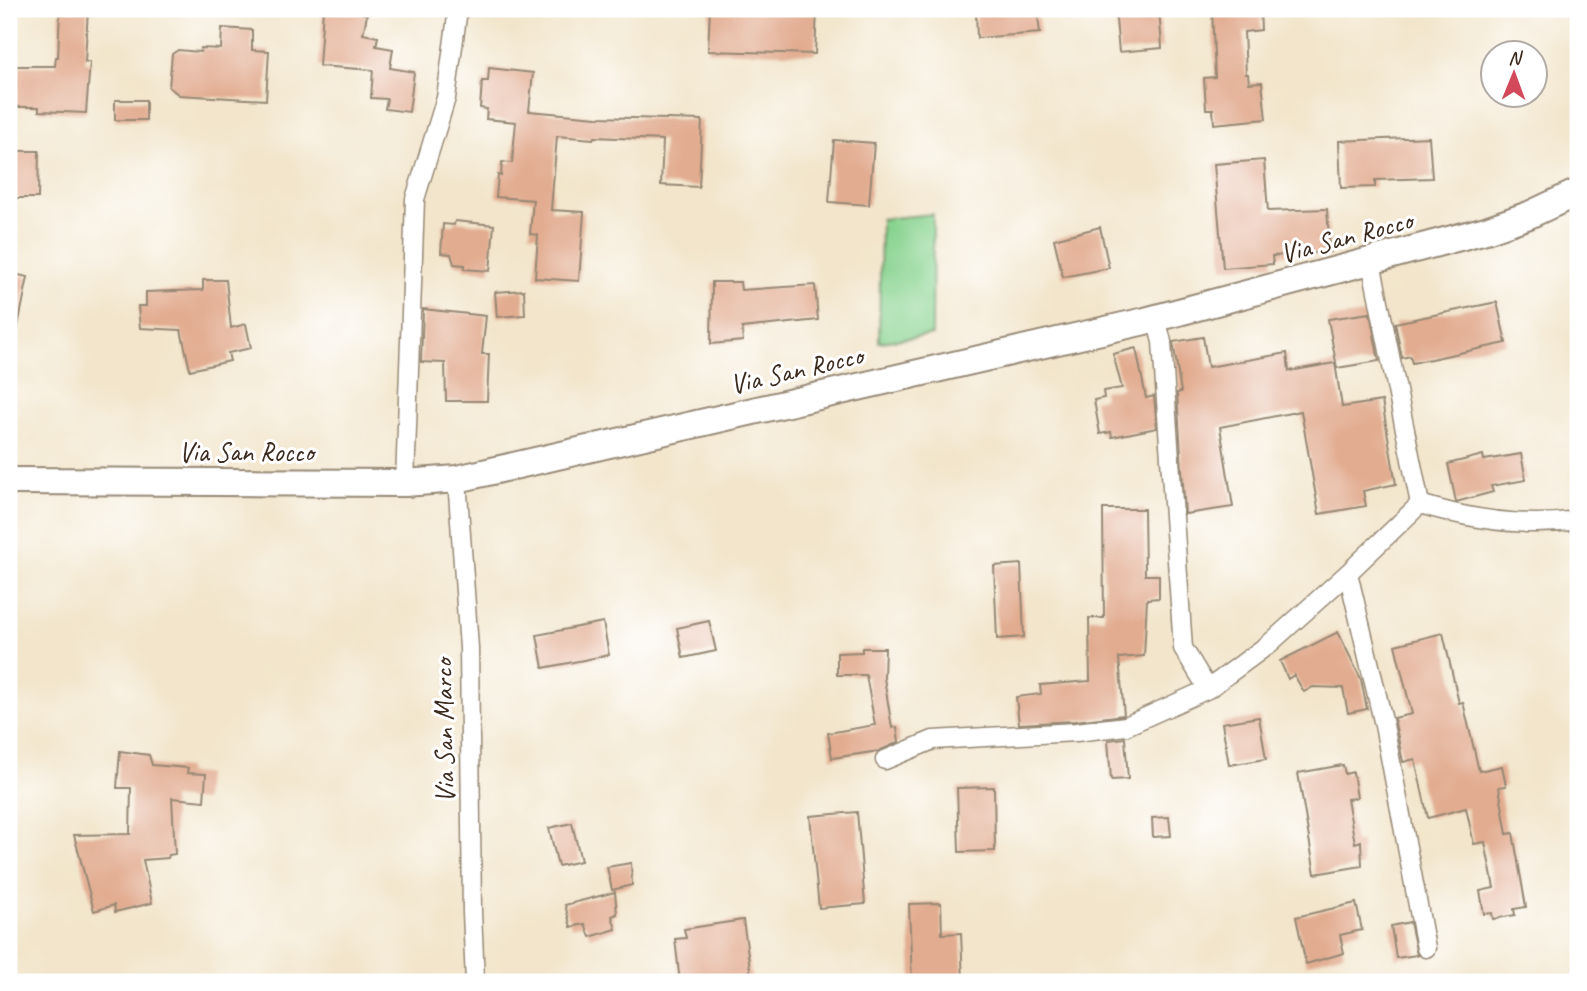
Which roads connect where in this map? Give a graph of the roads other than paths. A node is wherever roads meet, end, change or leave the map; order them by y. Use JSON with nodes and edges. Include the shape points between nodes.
{"nodes":[{"id":1,"x":458,"y":9,"type":"edge"},
{"id":2,"x":1578,"y":192,"type":"edge"},
{"id":3,"x":1371,"y":262,"type":"junction"},
{"id":4,"x":1156,"y":318,"type":"junction"},
{"id":5,"x":457,"y":480,"type":"junction"},
{"id":6,"x":9,"y":481,"type":"edge"},
{"id":7,"x":405,"y":483,"type":"junction"},
{"id":8,"x":1420,"y":503,"type":"junction"},
{"id":9,"x":1578,"y":520,"type":"edge"},
{"id":10,"x":1348,"y":573,"type":"junction"},
{"id":11,"x":1208,"y":689,"type":"junction"},
{"id":12,"x":885,"y":761,"type":"dead end"},
{"id":13,"x":1426,"y":948,"type":"dead end"},
{"id":14,"x":475,"y":982,"type":"edge"}],
"edges":[{"from":1,"to":7,"type":"street","via":[[446,98],[415,199]]},
{"from":2,"to":3,"type":"street","name":"Via San Rocco","via":[[1486,230]]},
{"from":3,"to":4,"type":"street","name":"Via San Rocco"},
{"from":3,"to":8,"type":"street"},
{"from":4,"to":5,"type":"street","name":"Via San Rocco"},
{"from":4,"to":11,"type":"street","via":[[1162,342],[1183,648]]},
{"from":5,"to":7,"type":"street","name":"Via San Rocco"},
{"from":5,"to":14,"type":"street","name":"Via San Marco","via":[[469,648]]},
{"from":6,"to":7,"type":"street","name":"Via San Rocco"},
{"from":8,"to":9,"type":"street","via":[[1458,516],[1505,523]]},
{"from":8,"to":10,"type":"street"},
{"from":10,"to":11,"type":"street","via":[[1269,644]]},
{"from":10,"to":13,"type":"street","via":[[1384,725]]},
{"from":11,"to":12,"type":"street","via":[[1126,726],[933,740]]}]}
